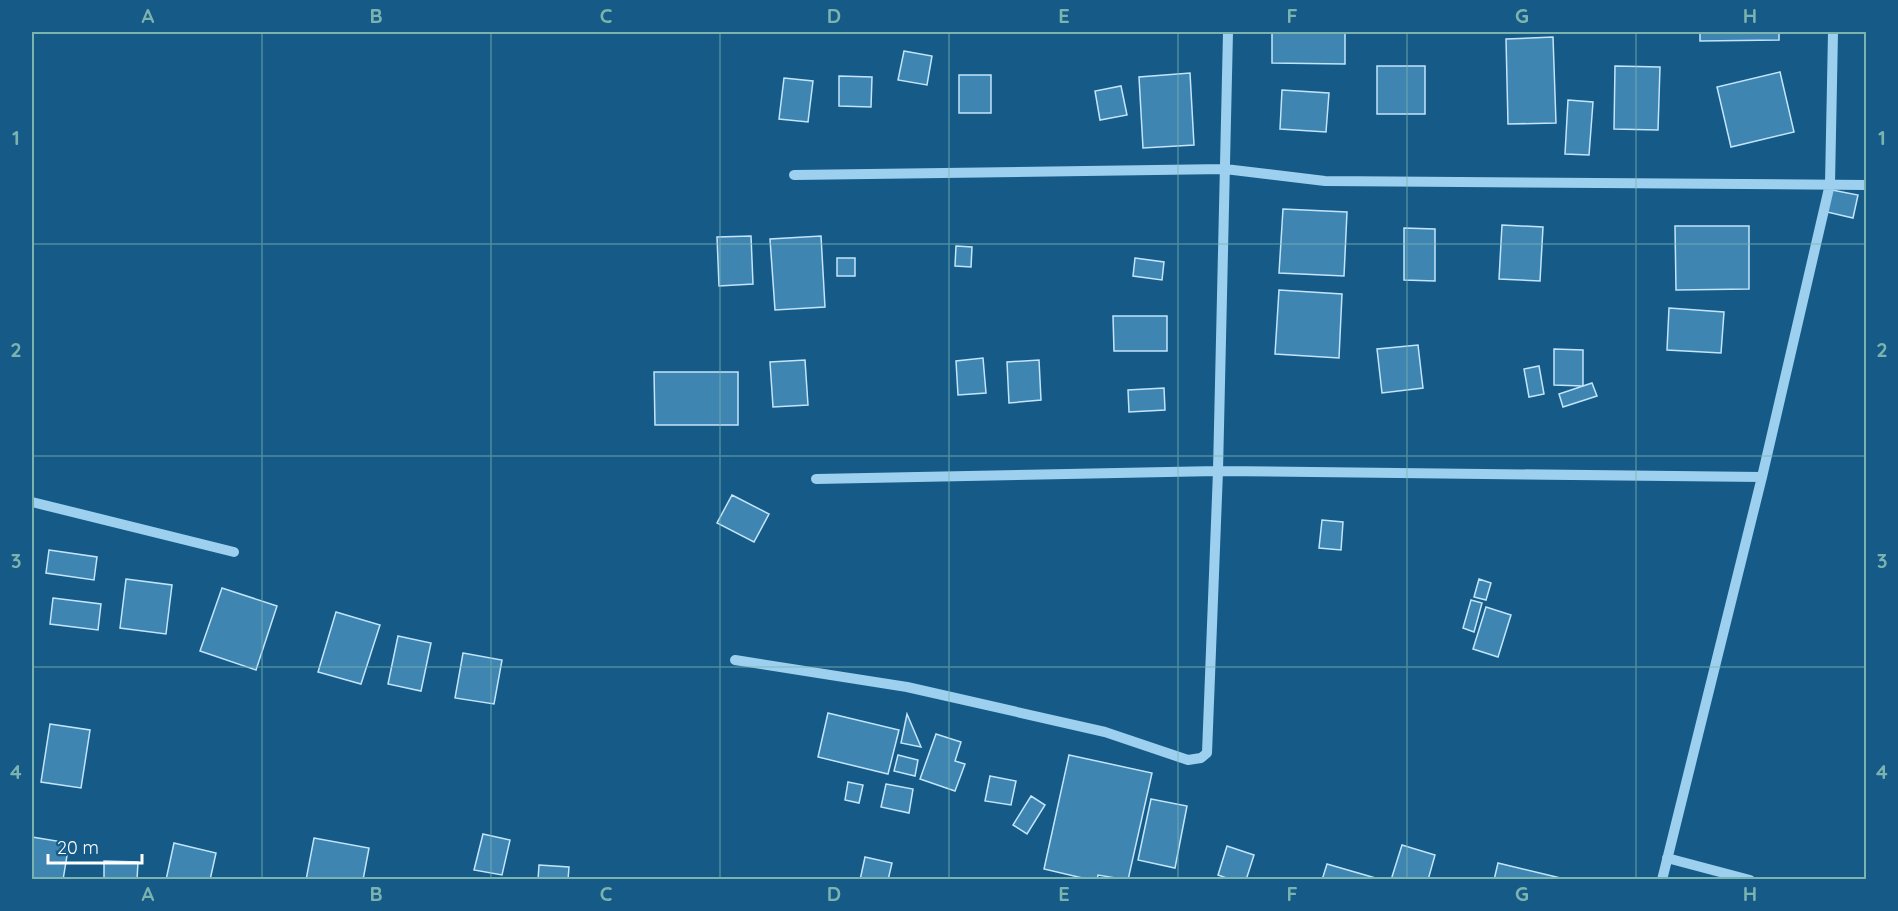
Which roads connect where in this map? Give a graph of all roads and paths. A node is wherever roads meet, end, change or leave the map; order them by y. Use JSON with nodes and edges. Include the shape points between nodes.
{"nodes":[{"id":1,"x":1228,"y":32,"type":"edge"},
{"id":2,"x":1833,"y":32,"type":"edge"},
{"id":3,"x":1225,"y":169,"type":"junction"},
{"id":4,"x":794,"y":175,"type":"dead end"},
{"id":5,"x":1830,"y":184,"type":"junction"},
{"id":6,"x":1866,"y":185,"type":"edge"},
{"id":7,"x":1218,"y":471,"type":"junction"},
{"id":8,"x":1761,"y":477,"type":"junction"},
{"id":9,"x":816,"y":479,"type":"dead end"},
{"id":10,"x":32,"y":502,"type":"edge"},
{"id":11,"x":234,"y":552,"type":"dead end"},
{"id":12,"x":735,"y":660,"type":"dead end"},
{"id":13,"x":1667,"y":858,"type":"junction"},
{"id":14,"x":1662,"y":879,"type":"edge"},
{"id":15,"x":1749,"y":879,"type":"edge"}],
"edges":[{"from":1,"to":3,"type":"street"},
{"from":2,"to":5,"type":"street"},
{"from":3,"to":4,"type":"street"},
{"from":3,"to":5,"type":"street","via":[[1325,181]]},
{"from":3,"to":7,"type":"street"},
{"from":5,"to":6,"type":"street"},
{"from":5,"to":8,"type":"street"},
{"from":7,"to":8,"type":"street"},
{"from":7,"to":9,"type":"street"},
{"from":7,"to":12,"type":"street","via":[[1207,753],[1201,758],[1188,760],[1105,732],[907,687]]},
{"from":8,"to":13,"type":"street"},
{"from":10,"to":11,"type":"street"},
{"from":13,"to":14,"type":"street"},
{"from":13,"to":15,"type":"street"}]}
